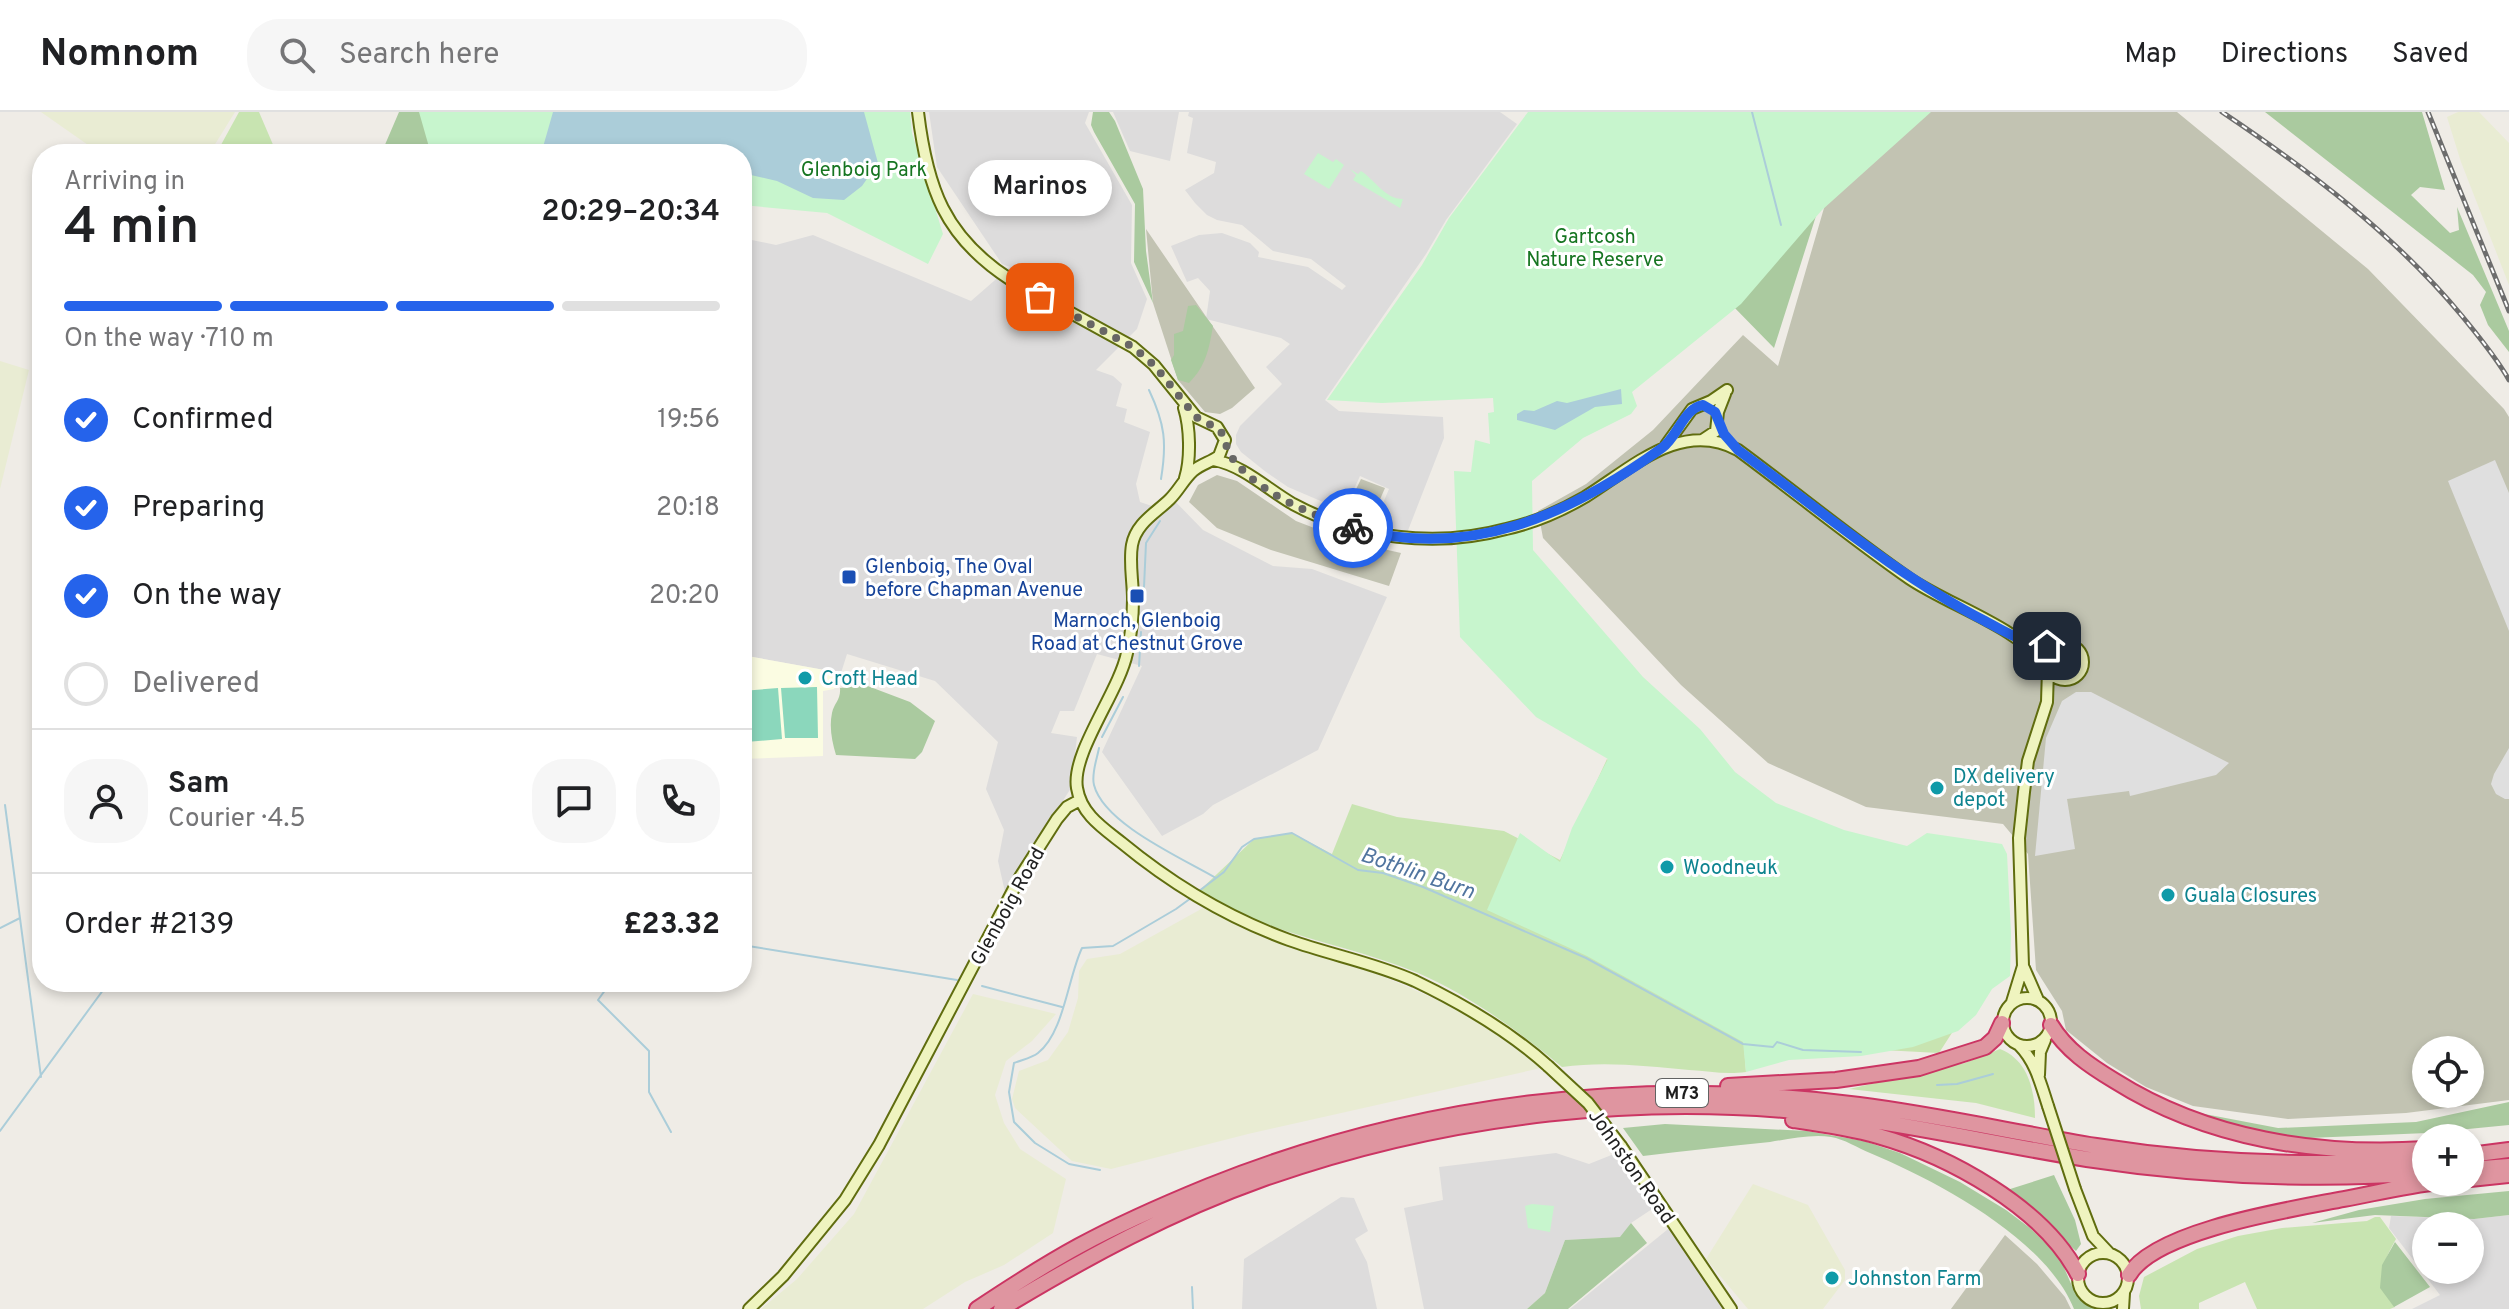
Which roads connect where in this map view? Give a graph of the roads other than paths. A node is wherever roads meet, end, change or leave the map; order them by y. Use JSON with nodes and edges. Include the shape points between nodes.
{"nodes":[{"id":1,"x":918,"y":112,"type":"edge"},
{"id":2,"x":1182,"y":402,"type":"junction"},
{"id":3,"x":1703,"y":405,"type":"junction"},
{"id":4,"x":1686,"y":418,"type":"junction"},
{"id":5,"x":1718,"y":419,"type":"junction"},
{"id":6,"x":1208,"y":424,"type":"junction"},
{"id":7,"x":1188,"y":435,"type":"junction"},
{"id":8,"x":1701,"y":438,"type":"junction"},
{"id":9,"x":1225,"y":444,"type":"junction"},
{"id":10,"x":1664,"y":446,"type":"junction"},
{"id":11,"x":1188,"y":450,"type":"junction"},
{"id":12,"x":1738,"y":450,"type":"junction"},
{"id":13,"x":1211,"y":461,"type":"junction"},
{"id":14,"x":1244,"y":471,"type":"junction"},
{"id":15,"x":1184,"y":480,"type":"junction"},
{"id":16,"x":2023,"y":641,"type":"junction"},
{"id":17,"x":2059,"y":645,"type":"junction"},
{"id":18,"x":2048,"y":668,"type":"junction"},
{"id":19,"x":2069,"y":680,"type":"junction"},
{"id":20,"x":2047,"y":702,"type":"junction"},
{"id":21,"x":1080,"y":800,"type":"junction"},
{"id":22,"x":2023,"y":966,"type":"junction"},
{"id":23,"x":2038,"y":1000,"type":"junction"},
{"id":24,"x":2012,"y":1002,"type":"junction"},
{"id":25,"x":2002,"y":1023,"type":"junction"},
{"id":26,"x":2049,"y":1031,"type":"junction"},
{"id":27,"x":2019,"y":1045,"type":"junction"},
{"id":28,"x":2039,"y":1077,"type":"junction"},
{"id":29,"x":1592,"y":1096,"type":"junction"},
{"id":30,"x":1578,"y":1111,"type":"junction"},
{"id":31,"x":2509,"y":1142,"type":"edge"},
{"id":32,"x":2484,"y":1145,"type":"edge"},
{"id":33,"x":2412,"y":1149,"type":"edge"},
{"id":34,"x":2509,"y":1150,"type":"edge"},
{"id":35,"x":2484,"y":1153,"type":"edge"},
{"id":36,"x":2412,"y":1159,"type":"edge"},
{"id":37,"x":2509,"y":1166,"type":"edge"},
{"id":38,"x":2484,"y":1168,"type":"edge"},
{"id":39,"x":2412,"y":1173,"type":"edge"},
{"id":40,"x":2509,"y":1175,"type":"edge"},
{"id":41,"x":2484,"y":1178,"type":"edge"},
{"id":42,"x":2412,"y":1187,"type":"edge"},
{"id":43,"x":2087,"y":1223,"type":"junction"},
{"id":44,"x":2111,"y":1254,"type":"junction"},
{"id":45,"x":2082,"y":1267,"type":"junction"},
{"id":46,"x":2129,"y":1275,"type":"junction"},
{"id":47,"x":2124,"y":1293,"type":"junction"},
{"id":48,"x":2106,"y":1306,"type":"edge"},
{"id":49,"x":749,"y":1309,"type":"edge"},
{"id":50,"x":977,"y":1309,"type":"edge"},
{"id":51,"x":1001,"y":1309,"type":"edge"},
{"id":52,"x":1731,"y":1309,"type":"edge"},
{"id":53,"x":2123,"y":1309,"type":"edge"}],
"edges":[{"from":1,"to":2,"type":"street","via":[[929,179],[959,234],[994,270],[1133,347]]},
{"from":2,"to":6,"type":"street"},
{"from":2,"to":7,"type":"street"},
{"from":3,"to":4,"type":"street"},
{"from":3,"to":5,"type":"street"},
{"from":3,"to":5,"type":"street","via":[[1726,392]]},
{"from":4,"to":8,"type":"street","via":[[1689,433]]},
{"from":4,"to":10,"type":"street"},
{"from":5,"to":8,"type":"street","via":[[1716,431]]},
{"from":5,"to":12,"type":"street"},
{"from":6,"to":7,"type":"street","via":[[1196,426]]},
{"from":6,"to":9,"type":"street","via":[[1220,430]]},
{"from":7,"to":11,"type":"street"},
{"from":8,"to":10,"type":"street"},
{"from":8,"to":12,"type":"street"},
{"from":9,"to":13,"type":"street"},
{"from":9,"to":14,"type":"street"},
{"from":10,"to":14,"type":"street","via":[[1540,519],[1453,538],[1385,535],[1340,524],[1295,505]]},
{"from":11,"to":13,"type":"street","via":[[1196,459]]},
{"from":11,"to":15,"type":"street"},
{"from":12,"to":16,"type":"street","via":[[1910,579]]},
{"from":13,"to":14,"type":"street"},
{"from":13,"to":15,"type":"street"},
{"from":15,"to":21,"type":"street","via":[[1132,543],[1128,652],[1084,752],[1077,777]]},
{"from":16,"to":17,"type":"street"},
{"from":16,"to":18,"type":"street"},
{"from":17,"to":18,"type":"street","via":[[2048,656]]},
{"from":17,"to":19,"type":"street","via":[[2071,645],[2082,657],[2080,672]]},
{"from":18,"to":19,"type":"street","via":[[2059,679]]},
{"from":18,"to":20,"type":"street"},
{"from":19,"to":20,"type":"street"},
{"from":20,"to":22,"type":"street","via":[[2028,761],[2019,838]]},
{"from":21,"to":49,"type":"street","name":"Glenboig Road","via":[[1057,819],[1020,877],[845,1200]]},
{"from":21,"to":52,"type":"street","name":"Johnston Road","bridge":true,"via":[[1087,814],[1117,839],[1208,905],[1292,941],[1413,980],[1510,1035],[1588,1103]]},
{"from":22,"to":23,"type":"street"},
{"from":22,"to":24,"type":"street"},
{"from":23,"to":24,"type":"street"},
{"from":23,"to":26,"type":"street","via":[[2049,1010]]},
{"from":24,"to":25,"type":"street"},
{"from":25,"to":27,"type":"street","via":[[2007,1037]]},
{"from":25,"to":29,"type":"highway","via":[[1985,1047],[1909,1070]]},
{"from":26,"to":27,"type":"street","via":[[2037,1044]]},
{"from":26,"to":28,"type":"street","via":[[2040,1052]]},
{"from":26,"to":33,"type":"highway","via":[[2113,1080],[2209,1125],[2305,1146]]},
{"from":27,"to":28,"type":"street"},
{"from":28,"to":43,"type":"street","bridge":true},
{"from":29,"to":36,"type":"highway","number":"M73","via":[[1726,1093],[1857,1104],[2098,1146],[2205,1158]]},
{"from":29,"to":50,"type":"highway","number":"M73","via":[[1399,1124],[1263,1165],[1082,1244]]},
{"from":30,"to":39,"type":"highway","number":"M73","via":[[1777,1109],[2193,1172],[2283,1177]]},
{"from":30,"to":45,"type":"highway","via":[[1777,1118],[1877,1136],[1941,1160],[2004,1197]]},
{"from":30,"to":51,"type":"highway","number":"M73","via":[[1426,1134],[1263,1178],[1105,1248]]},
{"from":31,"to":32,"type":"highway"},
{"from":34,"to":35,"type":"highway"},
{"from":37,"to":38,"type":"highway"},
{"from":40,"to":41,"type":"highway"},
{"from":42,"to":46,"type":"highway","via":[[2219,1227],[2149,1254]]},
{"from":43,"to":44,"type":"street","via":[[2097,1243]]},
{"from":43,"to":45,"type":"street","via":[[2090,1247]]},
{"from":44,"to":45,"type":"street","via":[[2096,1254]]},
{"from":44,"to":46,"type":"street"},
{"from":45,"to":48,"type":"street","via":[[2082,1291]]},
{"from":46,"to":47,"type":"street"},
{"from":47,"to":48,"type":"street"},
{"from":47,"to":53,"type":"street"}]}
